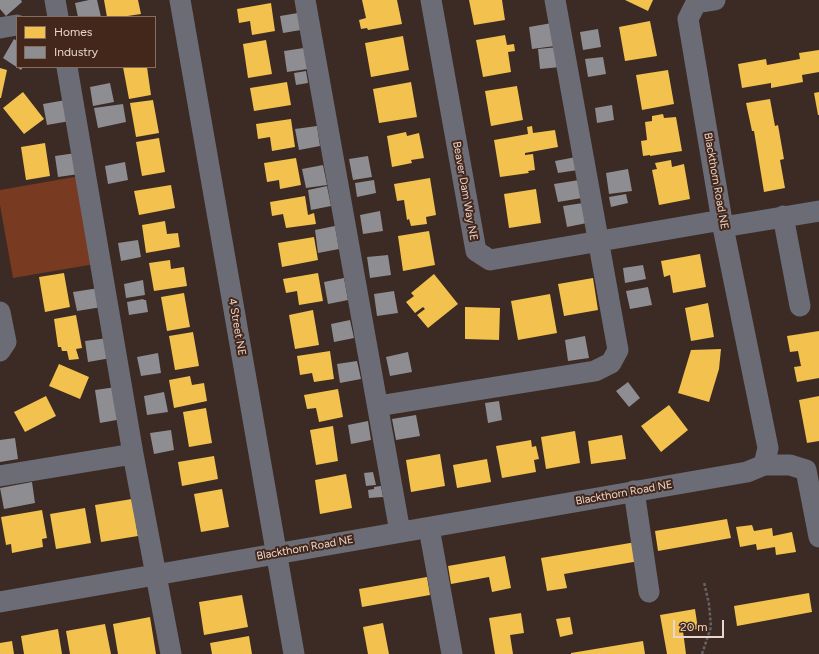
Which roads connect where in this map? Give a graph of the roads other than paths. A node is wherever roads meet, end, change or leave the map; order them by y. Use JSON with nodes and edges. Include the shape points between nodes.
{"nodes":[{"id":1,"x":55,"y":0,"type":"edge"},
{"id":2,"x":180,"y":0,"type":"edge"},
{"id":3,"x":305,"y":0,"type":"edge"},
{"id":4,"x":431,"y":0,"type":"edge"},
{"id":5,"x":555,"y":0,"type":"edge"},
{"id":6,"x":715,"y":0,"type":"edge"},
{"id":7,"x":58,"y":16,"type":"edge"},
{"id":8,"x":16,"y":25,"type":"edge"},
{"id":9,"x":0,"y":28,"type":"edge"},
{"id":10,"x":67,"y":68,"type":"edge"},
{"id":11,"x":819,"y":211,"type":"edge"},
{"id":12,"x":783,"y":216,"type":"junction"},
{"id":13,"x":723,"y":223,"type":"junction"},
{"id":14,"x":599,"y":240,"type":"junction"},
{"id":15,"x":800,"y":306,"type":"dead end"},
{"id":16,"x":0,"y":312,"type":"edge"},
{"id":17,"x":0,"y":351,"type":"edge"},
{"id":18,"x":378,"y":406,"type":"junction"},
{"id":19,"x":133,"y":454,"type":"junction"},
{"id":20,"x":764,"y":465,"type":"junction"},
{"id":21,"x":0,"y":476,"type":"edge"},
{"id":22,"x":634,"y":491,"type":"junction"},
{"id":23,"x":429,"y":528,"type":"junction"},
{"id":24,"x":400,"y":532,"type":"junction"},
{"id":25,"x":819,"y":537,"type":"edge"},
{"id":26,"x":277,"y":553,"type":"junction"},
{"id":27,"x":157,"y":574,"type":"junction"},
{"id":28,"x":649,"y":592,"type":"dead end"},
{"id":29,"x":0,"y":602,"type":"edge"},
{"id":30,"x":171,"y":654,"type":"edge"},
{"id":31,"x":294,"y":654,"type":"edge"},
{"id":32,"x":452,"y":654,"type":"edge"}],
"edges":[{"from":1,"to":7,"type":"street"},
{"from":2,"to":26,"type":"street","name":"4 Street NE"},
{"from":3,"to":18,"type":"street"},
{"from":4,"to":14,"type":"street","name":"Beaver Dam Way NE","via":[[476,252],[490,260]]},
{"from":5,"to":14,"type":"street"},
{"from":6,"to":13,"type":"street","name":"Blackthorn Road NE","via":[[696,3],[688,19]]},
{"from":8,"to":9,"type":"street"},
{"from":10,"to":19,"type":"street"},
{"from":11,"to":12,"type":"street","name":"Beaver Dam Way NE"},
{"from":12,"to":13,"type":"street","name":"Beaver Dam Way NE"},
{"from":12,"to":15,"type":"street"},
{"from":13,"to":14,"type":"street","name":"Beaver Dam Way NE"},
{"from":13,"to":20,"type":"street","name":"Blackthorn Road NE","via":[[768,448]]},
{"from":14,"to":18,"type":"street","via":[[618,350],[611,363],[595,371]]},
{"from":16,"to":17,"type":"street","via":[[6,342]]},
{"from":18,"to":24,"type":"street"},
{"from":19,"to":21,"type":"street"},
{"from":19,"to":27,"type":"street"},
{"from":20,"to":22,"type":"street","name":"Blackthorn Road NE","via":[[747,472]]},
{"from":20,"to":25,"type":"street","via":[[790,465],[806,470]]},
{"from":22,"to":23,"type":"street","name":"Blackthorn Road NE"},
{"from":22,"to":28,"type":"street"},
{"from":23,"to":24,"type":"street","name":"Blackthorn Road NE"},
{"from":23,"to":32,"type":"street"},
{"from":24,"to":26,"type":"street","name":"Blackthorn Road NE"},
{"from":26,"to":27,"type":"street","name":"Blackthorn Road NE"},
{"from":26,"to":31,"type":"street","name":"4 Street NE"},
{"from":27,"to":29,"type":"street","name":"Blackthorn Road NE"},
{"from":27,"to":30,"type":"street"}]}
